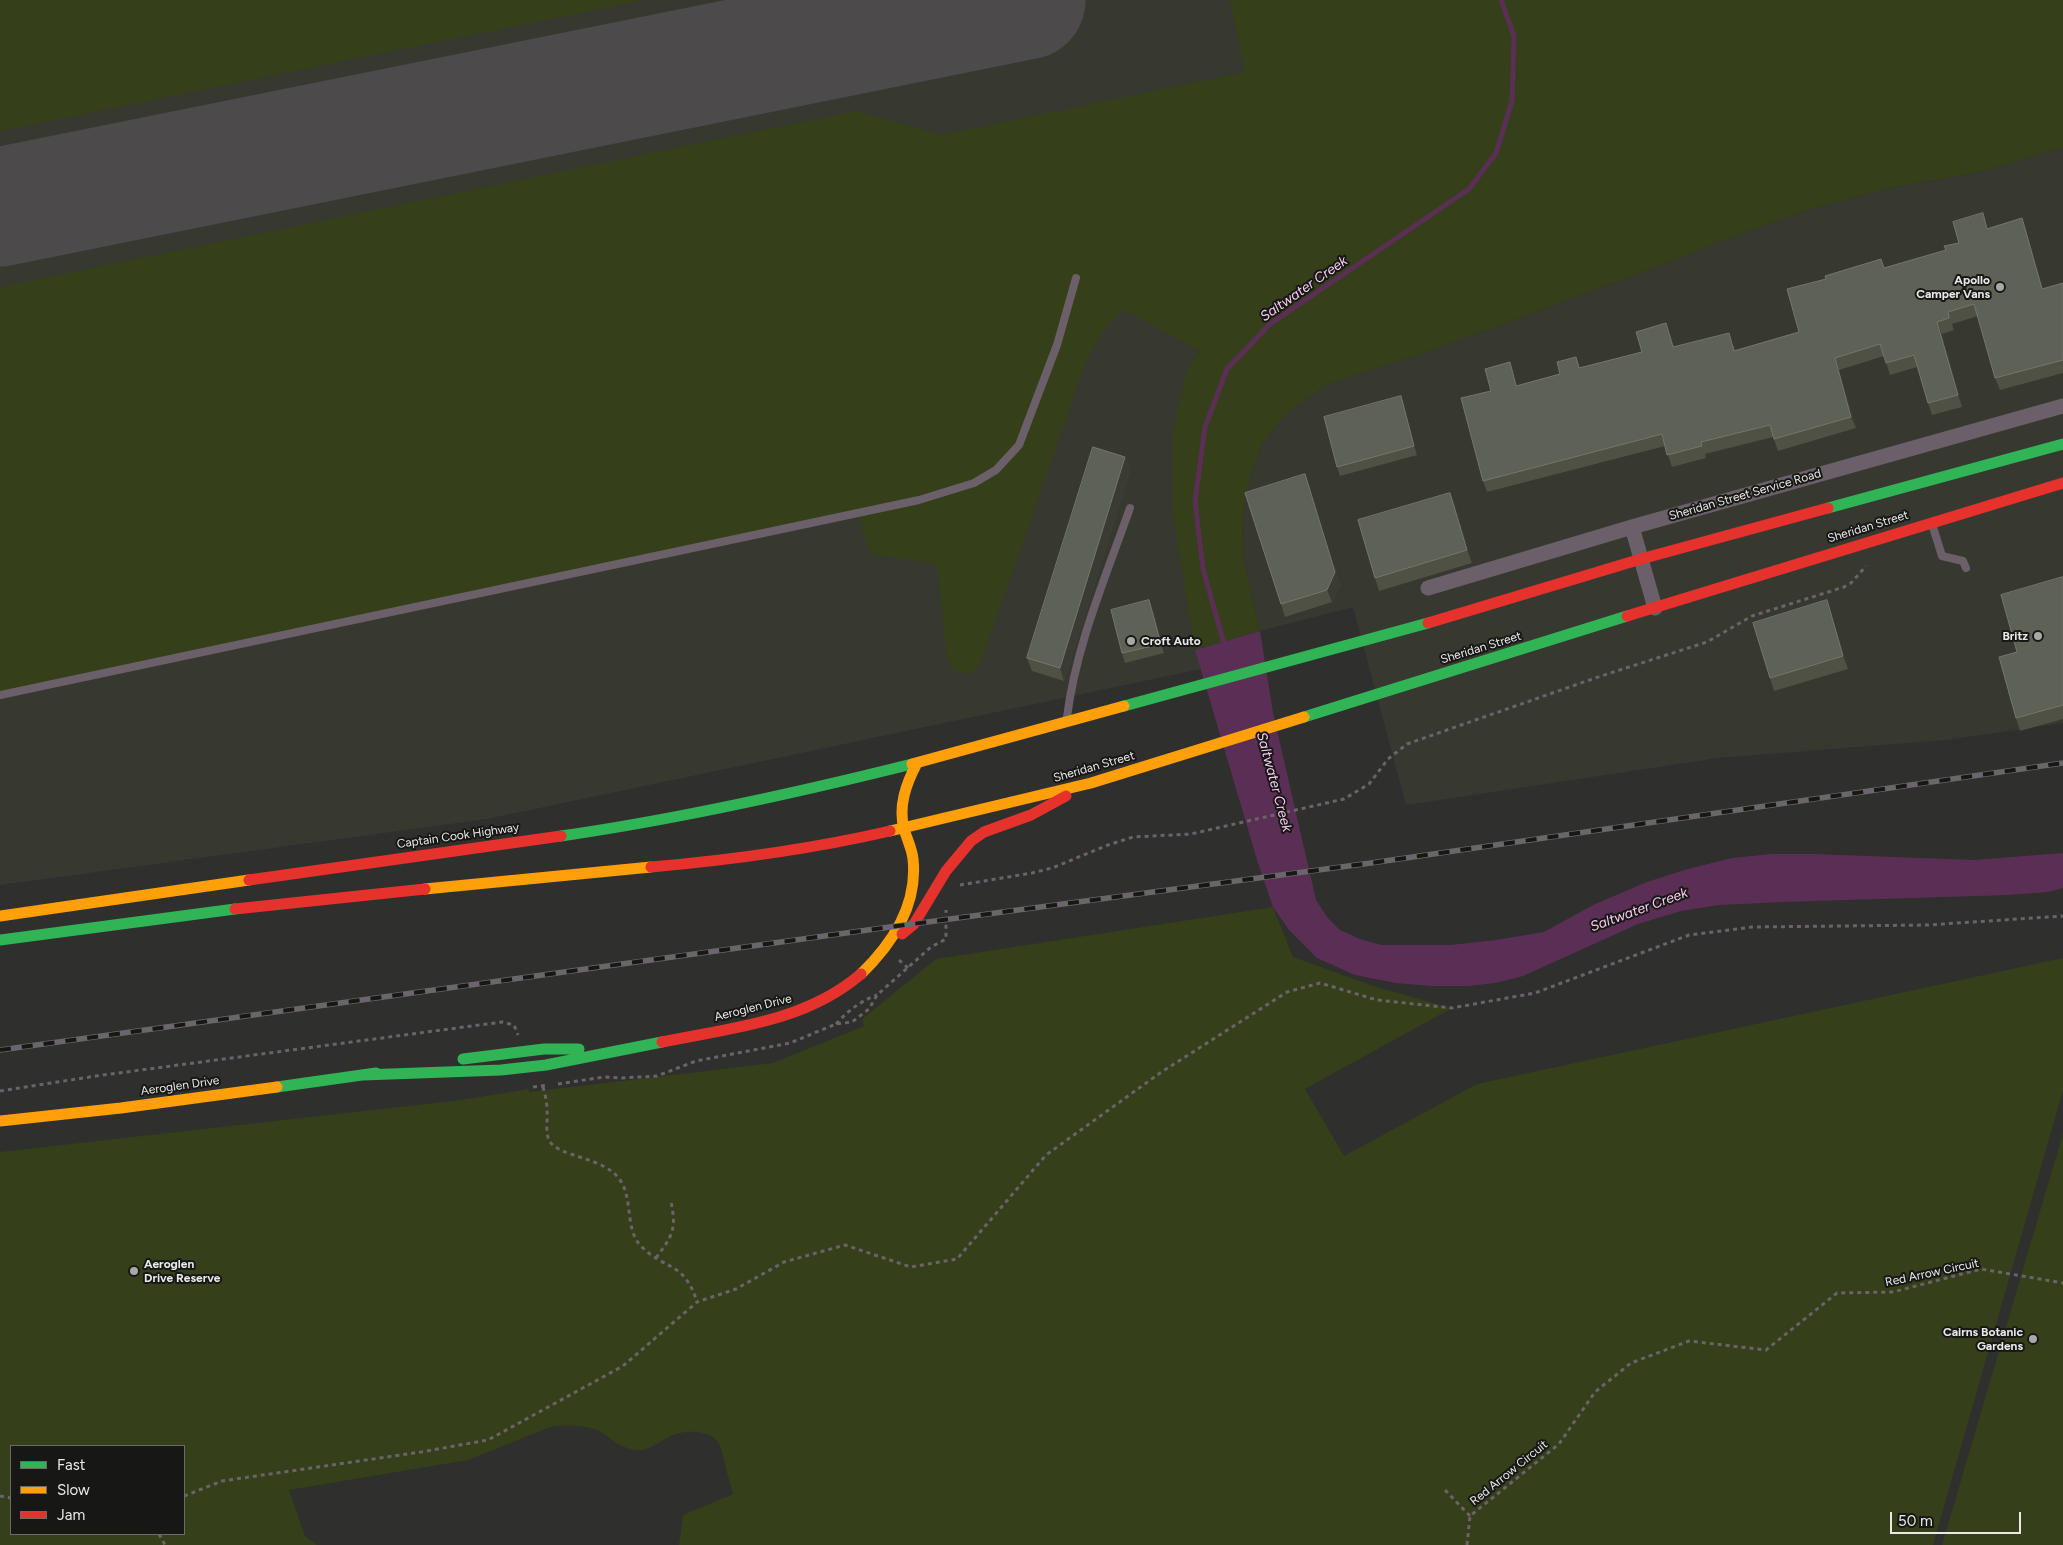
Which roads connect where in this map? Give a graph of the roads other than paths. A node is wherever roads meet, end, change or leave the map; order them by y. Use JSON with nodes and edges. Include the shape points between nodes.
{"nodes":[{"id":1,"x":1076,"y":278,"type":"dead end"},
{"id":2,"x":2063,"y":406,"type":"edge"},
{"id":3,"x":2063,"y":444,"type":"edge"},
{"id":4,"x":2063,"y":483,"type":"edge"},
{"id":5,"x":1130,"y":508,"type":"dead end"},
{"id":6,"x":1932,"y":522,"type":"junction"},
{"id":7,"x":1632,"y":527,"type":"junction"},
{"id":8,"x":1641,"y":559,"type":"junction"},
{"id":9,"x":1966,"y":568,"type":"dead end"},
{"id":10,"x":1428,"y":588,"type":"dead end"},
{"id":11,"x":1655,"y":608,"type":"junction"},
{"id":12,"x":0,"y":695,"type":"edge"},
{"id":13,"x":1066,"y":722,"type":"junction"},
{"id":14,"x":917,"y":763,"type":"junction"},
{"id":15,"x":1091,"y":783,"type":"junction"},
{"id":16,"x":904,"y":828,"type":"junction"},
{"id":17,"x":0,"y":916,"type":"edge"},
{"id":18,"x":0,"y":940,"type":"edge"},
{"id":19,"x":888,"y":945,"type":"junction"},
{"id":20,"x":632,"y":1048,"type":"junction"},
{"id":21,"x":363,"y":1075,"type":"junction"},
{"id":22,"x":0,"y":1121,"type":"edge"}],
"edges":[{"from":1,"to":12,"type":"lane","via":[[1057,346],[1019,445],[996,470],[974,482],[919,500]]},
{"from":2,"to":7,"type":"street","name":"Sheridan Street Service Road"},
{"from":3,"to":8,"type":"main road"},
{"from":4,"to":6,"type":"main road","name":"Sheridan Street"},
{"from":5,"to":13,"type":"lane","via":[[1080,652],[1070,688]]},
{"from":6,"to":9,"type":"lane","via":[[1942,556],[1960,559]]},
{"from":6,"to":11,"type":"main road","name":"Sheridan Street"},
{"from":7,"to":8,"type":"street"},
{"from":7,"to":10,"type":"street","name":"Sheridan Street Service Road"},
{"from":8,"to":11,"type":"street"},
{"from":8,"to":13,"type":"main road","via":[[1469,611]]},
{"from":11,"to":15,"type":"main road","name":"Sheridan Street"},
{"from":13,"to":14,"type":"main road"},
{"from":14,"to":16,"type":"main road","name":"Aeroglen Drive","via":[[904,790]]},
{"from":14,"to":17,"type":"main road","name":"Captain Cook Highway","via":[[778,797],[632,825]]},
{"from":15,"to":16,"type":"main road","name":"Sheridan Street"},
{"from":15,"to":19,"type":"main road","name":"Aeroglen Drive","via":[[971,841],[946,871],[914,924]]},
{"from":16,"to":18,"type":"main road","via":[[852,840],[706,862],[266,905]]},
{"from":16,"to":19,"type":"main road","name":"Aeroglen Drive","via":[[913,859],[913,879],[901,926]]},
{"from":19,"to":20,"type":"main road","name":"Aeroglen Drive","via":[[865,971],[824,1000],[799,1012]]},
{"from":20,"to":21,"type":"main road","name":"Aeroglen Drive","via":[[536,1050]]},
{"from":20,"to":21,"type":"main road","name":"Aeroglen Drive","via":[[522,1068]]},
{"from":21,"to":22,"type":"main road","name":"Aeroglen Drive"}]}
